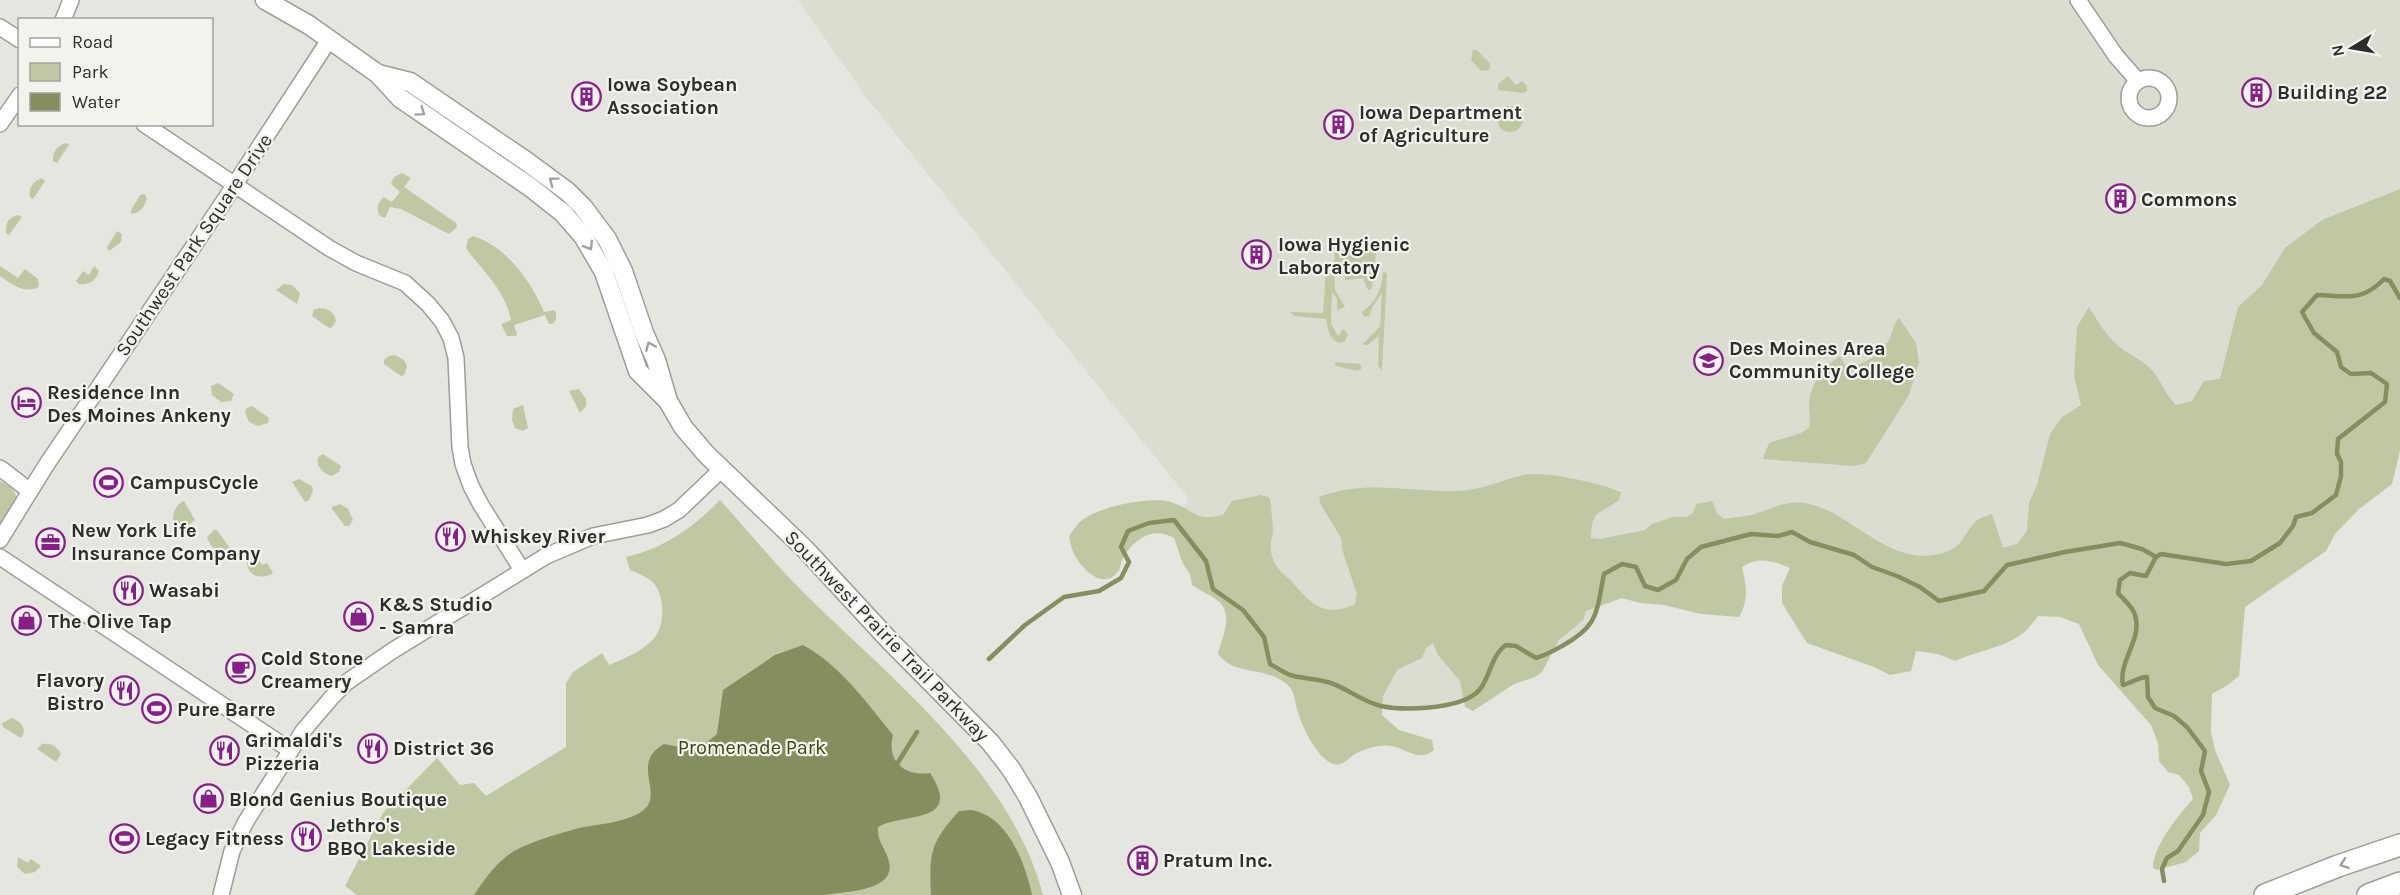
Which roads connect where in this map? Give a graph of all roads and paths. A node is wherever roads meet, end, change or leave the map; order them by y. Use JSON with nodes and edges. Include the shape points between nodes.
{"nodes":[{"id":1,"x":71,"y":0,"type":"edge"},
{"id":2,"x":2078,"y":0,"type":"edge"},
{"id":3,"x":271,"y":2,"type":"edge"},
{"id":4,"x":64,"y":18,"type":"edge"},
{"id":5,"x":0,"y":27,"type":"edge"},
{"id":6,"x":18,"y":39,"type":"edge"},
{"id":7,"x":329,"y":40,"type":"junction"},
{"id":8,"x":2138,"y":81,"type":"dead end"},
{"id":9,"x":18,"y":98,"type":"edge"},
{"id":10,"x":0,"y":124,"type":"edge"},
{"id":11,"x":147,"y":126,"type":"edge"},
{"id":12,"x":234,"y":184,"type":"junction"},
{"id":13,"x":0,"y":468,"type":"edge"},
{"id":14,"x":722,"y":470,"type":"junction"},
{"id":15,"x":30,"y":492,"type":"junction"},
{"id":16,"x":0,"y":540,"type":"edge"},
{"id":17,"x":0,"y":557,"type":"edge"},
{"id":18,"x":522,"y":570,"type":"junction"},
{"id":19,"x":290,"y":750,"type":"junction"},
{"id":20,"x":2400,"y":845,"type":"edge"},
{"id":21,"x":2400,"y":883,"type":"edge"},
{"id":22,"x":221,"y":895,"type":"edge"},
{"id":23,"x":1072,"y":895,"type":"edge"},
{"id":24,"x":2265,"y":895,"type":"edge"},
{"id":25,"x":2368,"y":895,"type":"edge"}],
"edges":[{"from":1,"to":4,"type":"street"},
{"from":2,"to":8,"type":"street"},
{"from":3,"to":7,"type":"street","name":"Southwest Prairie Trail Parkway"},
{"from":5,"to":6,"type":"street"},
{"from":7,"to":12,"type":"street","name":"Southwest Park Square Drive"},
{"from":7,"to":14,"type":"street","name":"Southwest Prairie Trail Parkway","via":[[378,74],[400,98],[552,203],[574,225],[604,272],[638,371],[668,401],[683,427]]},
{"from":9,"to":10,"type":"street"},
{"from":11,"to":12,"type":"street"},
{"from":12,"to":15,"type":"street","name":"Southwest Park Square Drive"},
{"from":12,"to":18,"type":"street","via":[[329,249],[405,283],[442,321],[456,358],[463,464],[481,505]]},
{"from":13,"to":15,"type":"street"},
{"from":14,"to":18,"type":"street","via":[[664,519],[569,544]]},
{"from":14,"to":23,"type":"street","name":"Southwest Prairie Trail Parkway","via":[[805,549],[990,742],[1028,797]]},
{"from":15,"to":16,"type":"street","name":"Southwest Park Square Drive"},
{"from":17,"to":19,"type":"street"},
{"from":18,"to":19,"type":"street","via":[[347,682]]},
{"from":19,"to":22,"type":"street","via":[[240,832]]},
{"from":20,"to":24,"type":"main road","one_way":true},
{"from":21,"to":25,"type":"main road"}]}
